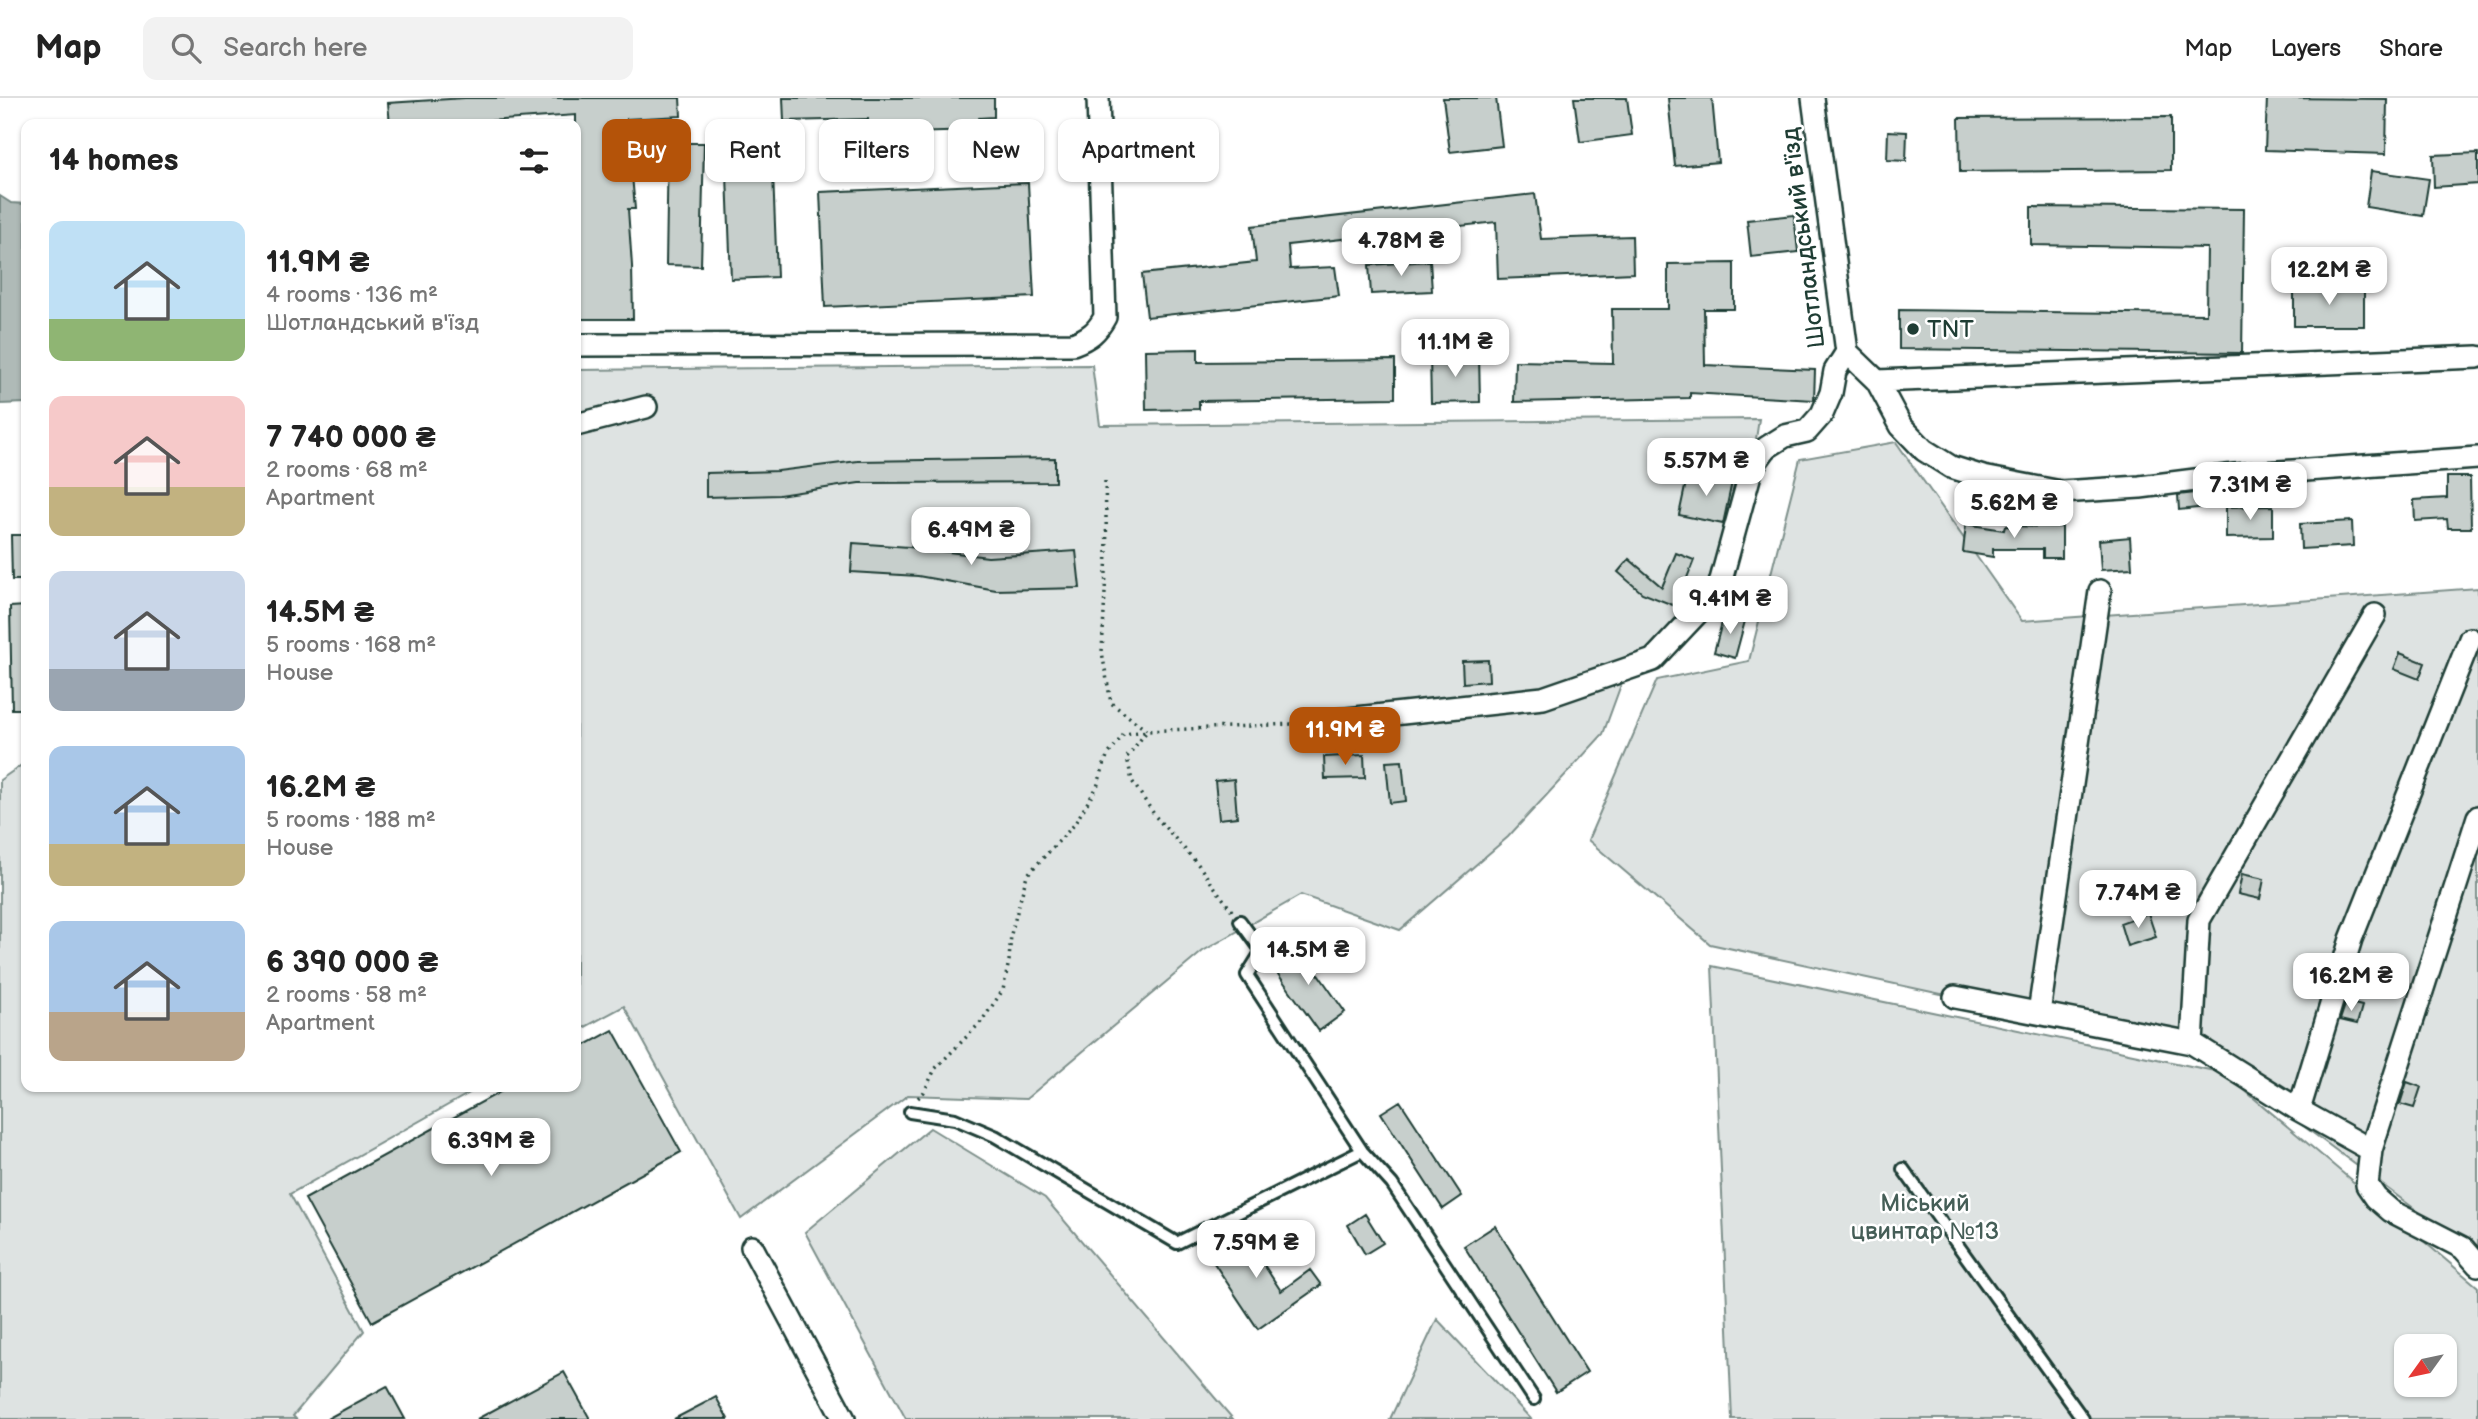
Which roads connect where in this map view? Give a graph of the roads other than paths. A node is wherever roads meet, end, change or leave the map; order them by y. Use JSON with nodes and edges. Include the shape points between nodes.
{"nodes":[{"id":1,"x":1098,"y":98,"type":"edge"},
{"id":2,"x":1813,"y":98,"type":"edge"},
{"id":3,"x":581,"y":345,"type":"edge"},
{"id":4,"x":1847,"y":352,"type":"junction"},
{"id":5,"x":2478,"y":357,"type":"edge"},
{"id":6,"x":1877,"y":381,"type":"junction"},
{"id":7,"x":646,"y":407,"type":"dead end"},
{"id":8,"x":581,"y":424,"type":"edge"},
{"id":9,"x":2478,"y":458,"type":"edge"},
{"id":10,"x":2101,"y":591,"type":"dead end"},
{"id":11,"x":2375,"y":615,"type":"dead end"},
{"id":12,"x":2470,"y":639,"type":"dead end"},
{"id":13,"x":1309,"y":723,"type":"road end"},
{"id":14,"x":2478,"y":817,"type":"edge"},
{"id":15,"x":1240,"y":921,"type":"road end"},
{"id":16,"x":1955,"y":997,"type":"dead end"},
{"id":17,"x":2039,"y":1013,"type":"junction"},
{"id":18,"x":2192,"y":1043,"type":"junction"},
{"id":19,"x":2299,"y":1111,"type":"junction"},
{"id":20,"x":910,"y":1112,"type":"dead end"},
{"id":21,"x":2371,"y":1150,"type":"junction"},
{"id":22,"x":1362,"y":1151,"type":"junction"},
{"id":23,"x":1903,"y":1169,"type":"dead end"},
{"id":24,"x":752,"y":1247,"type":"dead end"},
{"id":25,"x":2478,"y":1265,"type":"edge"},
{"id":26,"x":1534,"y":1399,"type":"dead end"},
{"id":27,"x":844,"y":1419,"type":"edge"},
{"id":28,"x":2083,"y":1419,"type":"edge"}],
"edges":[{"from":1,"to":3,"type":"street","via":[[1105,317],[1087,339],[1073,344]]},
{"from":2,"to":4,"type":"street","name":"Шотландський в'їзд"},
{"from":4,"to":6,"type":"street"},
{"from":4,"to":13,"type":"street","name":"Шотландський в'їзд","via":[[1835,371],[1822,414],[1807,431],[1785,436],[1766,448],[1752,467],[1718,592],[1653,660],[1543,698]]},
{"from":5,"to":6,"type":"street"},
{"from":6,"to":9,"type":"street","via":[[1901,426],[1924,450],[1951,467],[2061,492]]},
{"from":7,"to":8,"type":"street"},
{"from":10,"to":17,"type":"street"},
{"from":11,"to":18,"type":"street","via":[[2199,920]]},
{"from":12,"to":19,"type":"street","via":[[2351,939]]},
{"from":14,"to":21,"type":"street"},
{"from":15,"to":22,"type":"lane","via":[[1262,951],[1247,975]]},
{"from":16,"to":17,"type":"street"},
{"from":17,"to":18,"type":"street"},
{"from":18,"to":19,"type":"street"},
{"from":19,"to":21,"type":"street"},
{"from":20,"to":22,"type":"lane","via":[[955,1119],[995,1136],[1177,1243]]},
{"from":21,"to":25,"type":"street","via":[[2367,1185],[2376,1198],[2391,1211],[2463,1248]]},
{"from":22,"to":26,"type":"lane","via":[[1392,1184]]},
{"from":23,"to":28,"type":"lane"},
{"from":24,"to":27,"type":"street"}]}
